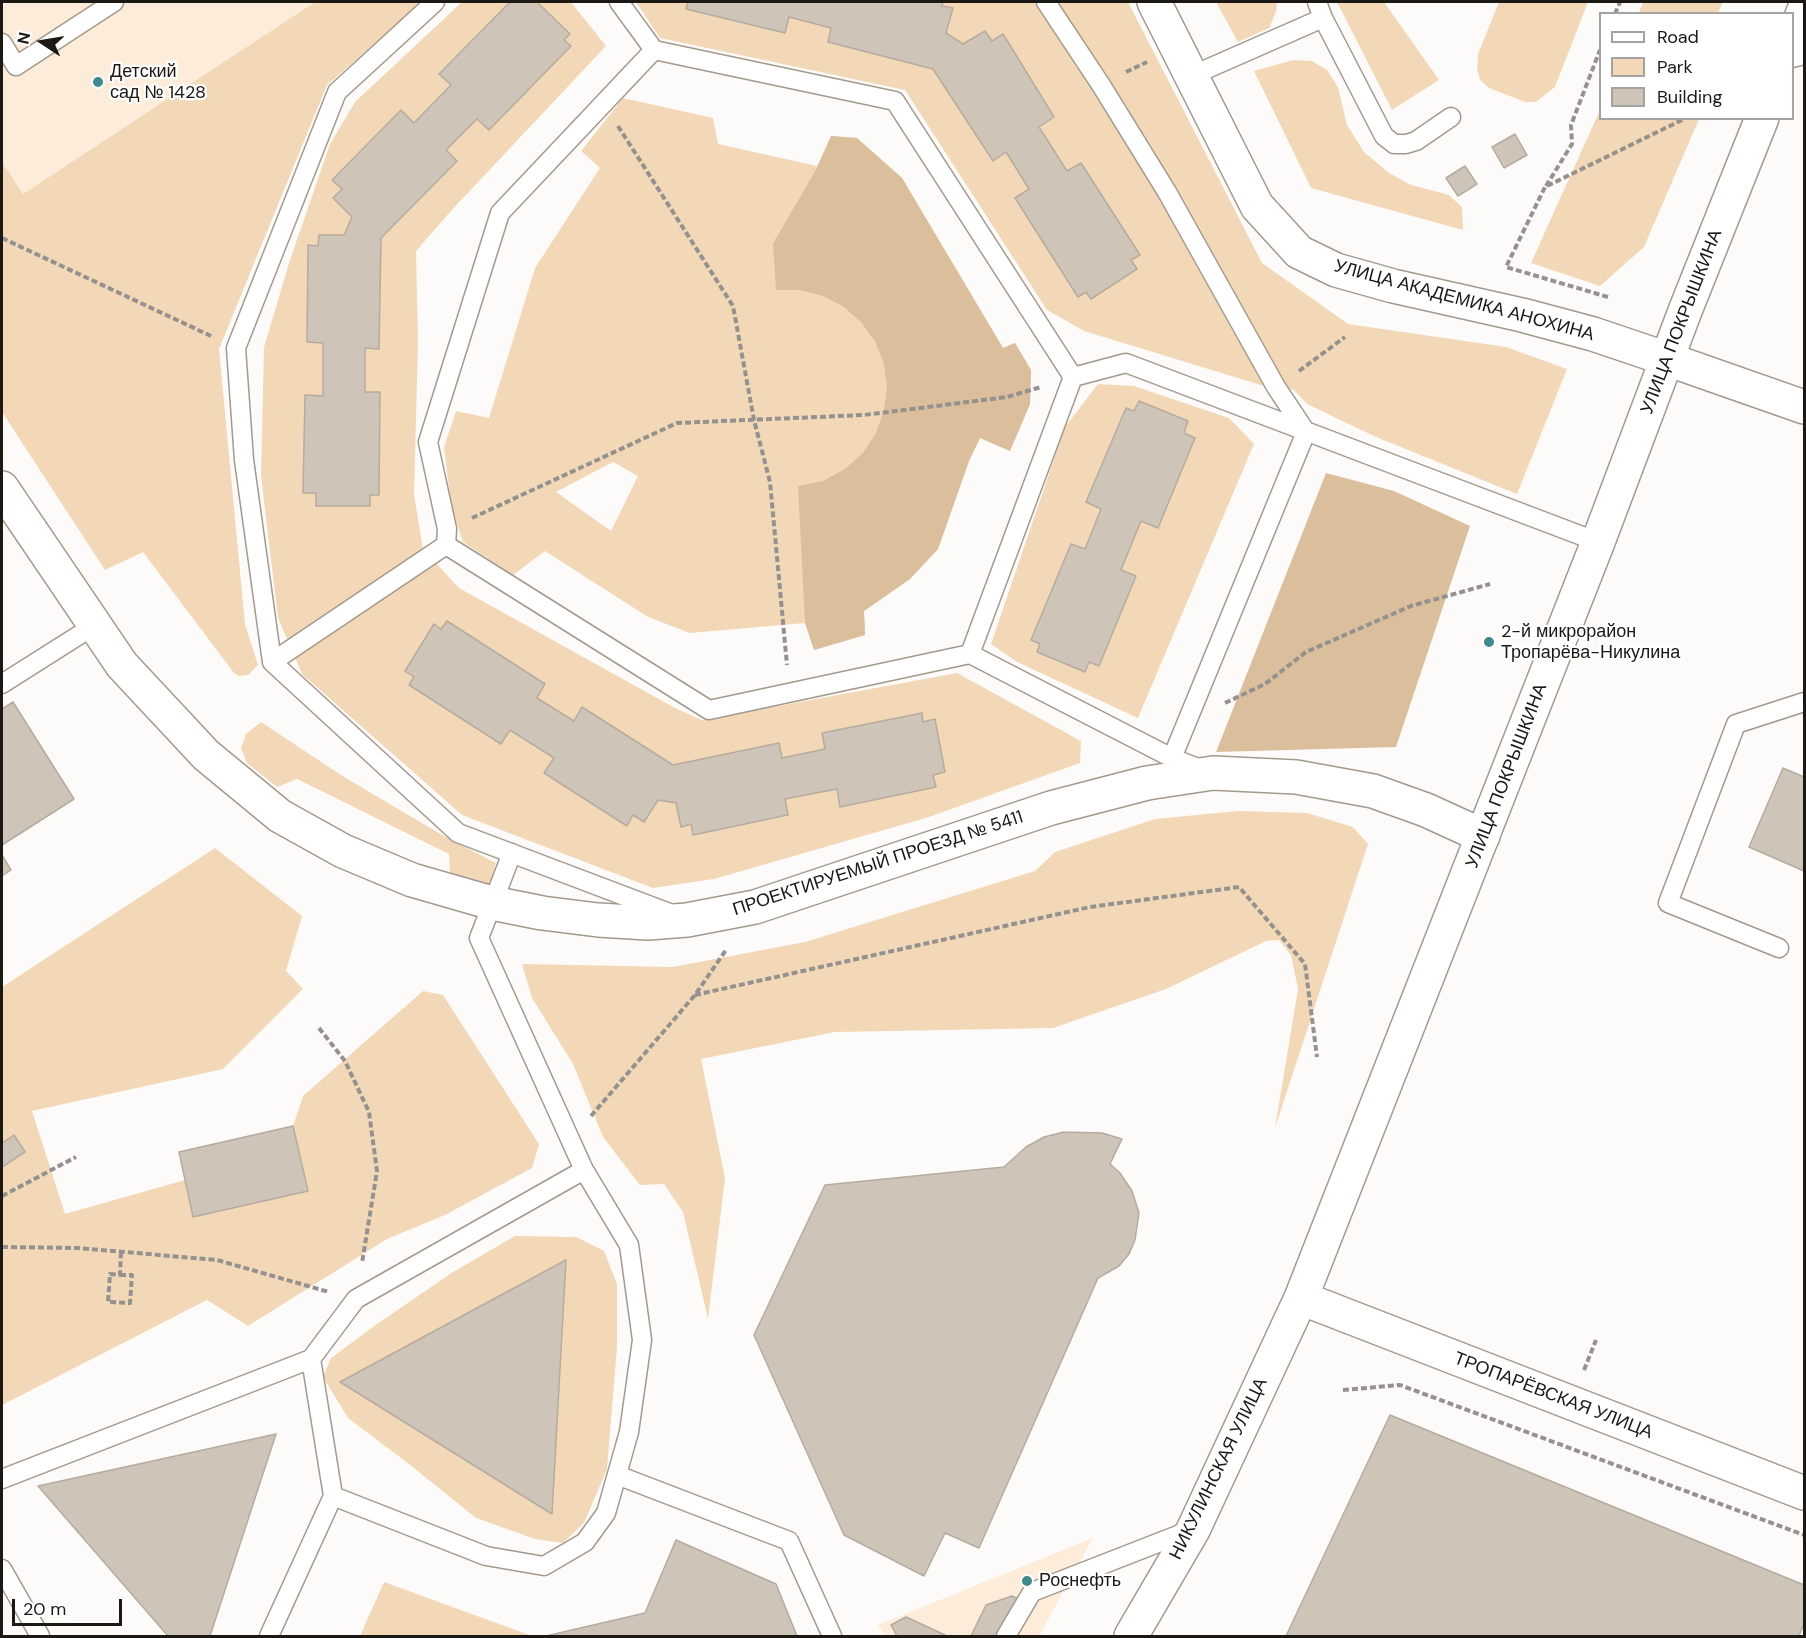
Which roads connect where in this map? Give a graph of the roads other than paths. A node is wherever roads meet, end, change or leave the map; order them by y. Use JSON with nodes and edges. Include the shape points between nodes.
{"nodes":[{"id":1,"x":114,"y":2,"type":"edge"},
{"id":2,"x":435,"y":2,"type":"edge"},
{"id":3,"x":619,"y":2,"type":"edge"},
{"id":4,"x":1046,"y":2,"type":"edge"},
{"id":5,"x":1154,"y":2,"type":"edge"},
{"id":6,"x":1320,"y":10,"type":"edge"},
{"id":7,"x":1804,"y":10,"type":"edge"},
{"id":8,"x":1794,"y":36,"type":"edge"},
{"id":9,"x":2,"y":43,"type":"edge"},
{"id":10,"x":654,"y":50,"type":"junction"},
{"id":11,"x":1191,"y":76,"type":"junction"},
{"id":12,"x":1451,"y":117,"type":"dead end"},
{"id":13,"x":1761,"y":120,"type":"edge"},
{"id":14,"x":1667,"y":359,"type":"junction"},
{"id":15,"x":1073,"y":377,"type":"junction"},
{"id":16,"x":1804,"y":407,"type":"edge"},
{"id":17,"x":1306,"y":432,"type":"junction"},
{"id":18,"x":2,"y":488,"type":"edge"},
{"id":19,"x":447,"y":537,"type":"junction"},
{"id":20,"x":1598,"y":542,"type":"junction"},
{"id":21,"x":94,"y":624,"type":"junction"},
{"id":22,"x":970,"y":654,"type":"junction"},
{"id":23,"x":272,"y":663,"type":"junction"},
{"id":24,"x":2,"y":684,"type":"edge"},
{"id":25,"x":1804,"y":702,"type":"edge"},
{"id":26,"x":1172,"y":758,"type":"junction"},
{"id":27,"x":1213,"y":773,"type":"junction"},
{"id":28,"x":1483,"y":836,"type":"junction"},
{"id":29,"x":512,"y":853,"type":"junction"},
{"id":30,"x":492,"y":903,"type":"junction"},
{"id":31,"x":687,"y":920,"type":"junction"},
{"id":32,"x":1779,"y":948,"type":"dead end"},
{"id":33,"x":584,"y":1170,"type":"junction"},
{"id":34,"x":1301,"y":1298,"type":"junction"},
{"id":35,"x":311,"y":1359,"type":"junction"},
{"id":36,"x":617,"y":1475,"type":"junction"},
{"id":37,"x":2,"y":1479,"type":"edge"},
{"id":38,"x":1804,"y":1493,"type":"edge"},
{"id":39,"x":333,"y":1496,"type":"junction"},
{"id":40,"x":1193,"y":1530,"type":"junction"},
{"id":41,"x":2,"y":1569,"type":"edge"},
{"id":42,"x":40,"y":1636,"type":"edge"},
{"id":43,"x":269,"y":1636,"type":"edge"},
{"id":44,"x":832,"y":1636,"type":"edge"},
{"id":45,"x":1006,"y":1636,"type":"edge"},
{"id":46,"x":1131,"y":1636,"type":"edge"}],
"edges":[{"from":1,"to":9,"type":"lane","via":[[16,66]]},
{"from":2,"to":23,"type":"lane","via":[[337,92],[237,348],[244,460]]},
{"from":3,"to":10,"type":"lane"},
{"from":4,"to":17,"type":"lane","via":[[1167,192],[1276,387]]},
{"from":5,"to":11,"type":"street","name":"УЛИЦА АКАДЕМИКА АНОХИНА"},
{"from":6,"to":11,"type":"lane"},
{"from":6,"to":12,"type":"lane","via":[[1384,136],[1395,144],[1416,141]]},
{"from":7,"to":8,"type":"street"},
{"from":10,"to":15,"type":"lane","via":[[895,101]]},
{"from":10,"to":19,"type":"lane","via":[[500,213],[428,442]]},
{"from":11,"to":14,"type":"street","name":"УЛИЦА АКАДЕМИКА АНОХИНА","via":[[1257,206],[1299,252],[1336,270],[1593,334]]},
{"from":13,"to":14,"type":"street","name":"УЛИЦА ПОКРЫШКИНА"},
{"from":14,"to":16,"type":"street","name":"УЛИЦА АКАДЕМИКА АНОХИНА"},
{"from":14,"to":20,"type":"street","name":"УЛИЦА ПОКРЫШКИНА"},
{"from":15,"to":17,"type":"lane","via":[[1126,363]]},
{"from":15,"to":22,"type":"lane"},
{"from":17,"to":20,"type":"lane"},
{"from":17,"to":26,"type":"lane"},
{"from":18,"to":21,"type":"street","name":"ПРОЕКТИРУЕМЫЙ ПРОЕЗД № 5411"},
{"from":19,"to":22,"type":"lane","via":[[709,710]]},
{"from":19,"to":23,"type":"lane"},
{"from":20,"to":28,"type":"street","name":"УЛИЦА ПОКРЫШКИНА"},
{"from":21,"to":24,"type":"lane"},
{"from":21,"to":30,"type":"street","name":"ПРОЕКТИРУЕМЫЙ ПРОЕЗД № 5411","via":[[122,664],[206,755],[280,816],[343,851],[412,880]]},
{"from":22,"to":26,"type":"lane"},
{"from":23,"to":29,"type":"lane","via":[[458,833]]},
{"from":25,"to":32,"type":"lane","via":[[1736,724],[1668,903]]},
{"from":26,"to":27,"type":"lane"},
{"from":27,"to":28,"type":"street","name":"ПРОЕКТИРУЕМЫЙ ПРОЕЗД № 5411","via":[[1296,777],[1373,791]]},
{"from":27,"to":31,"type":"street","name":"ПРОЕКТИРУЕМЫЙ ПРОЕЗД № 5411","via":[[1147,783],[1051,808],[755,907]]},
{"from":28,"to":34,"type":"street","name":"УЛИЦА ПОКРЫШКИНА"},
{"from":29,"to":30,"type":"lane"},
{"from":29,"to":31,"type":"lane"},
{"from":30,"to":31,"type":"street","name":"ПРОЕКТИРУЕМЫЙ ПРОЕЗД № 5411","via":[[598,920]]},
{"from":30,"to":33,"type":"lane","via":[[479,938]]},
{"from":33,"to":35,"type":"lane","via":[[356,1299]]},
{"from":33,"to":36,"type":"lane","via":[[629,1245],[642,1340],[629,1432]]},
{"from":34,"to":38,"type":"street","name":"ТРОПАРЁВСКАЯ УЛИЦА"},
{"from":34,"to":40,"type":"street","name":"НИКУЛИНСКАЯ УЛИЦА"},
{"from":35,"to":37,"type":"lane"},
{"from":35,"to":39,"type":"lane"},
{"from":36,"to":39,"type":"lane","via":[[606,1514],[585,1542],[544,1566],[486,1556]]},
{"from":36,"to":44,"type":"lane","via":[[789,1541]]},
{"from":39,"to":43,"type":"lane"},
{"from":40,"to":45,"type":"lane","via":[[1032,1592]]},
{"from":40,"to":46,"type":"street","name":"НИКУЛИНСКАЯ УЛИЦА"},
{"from":41,"to":42,"type":"lane"}]}
